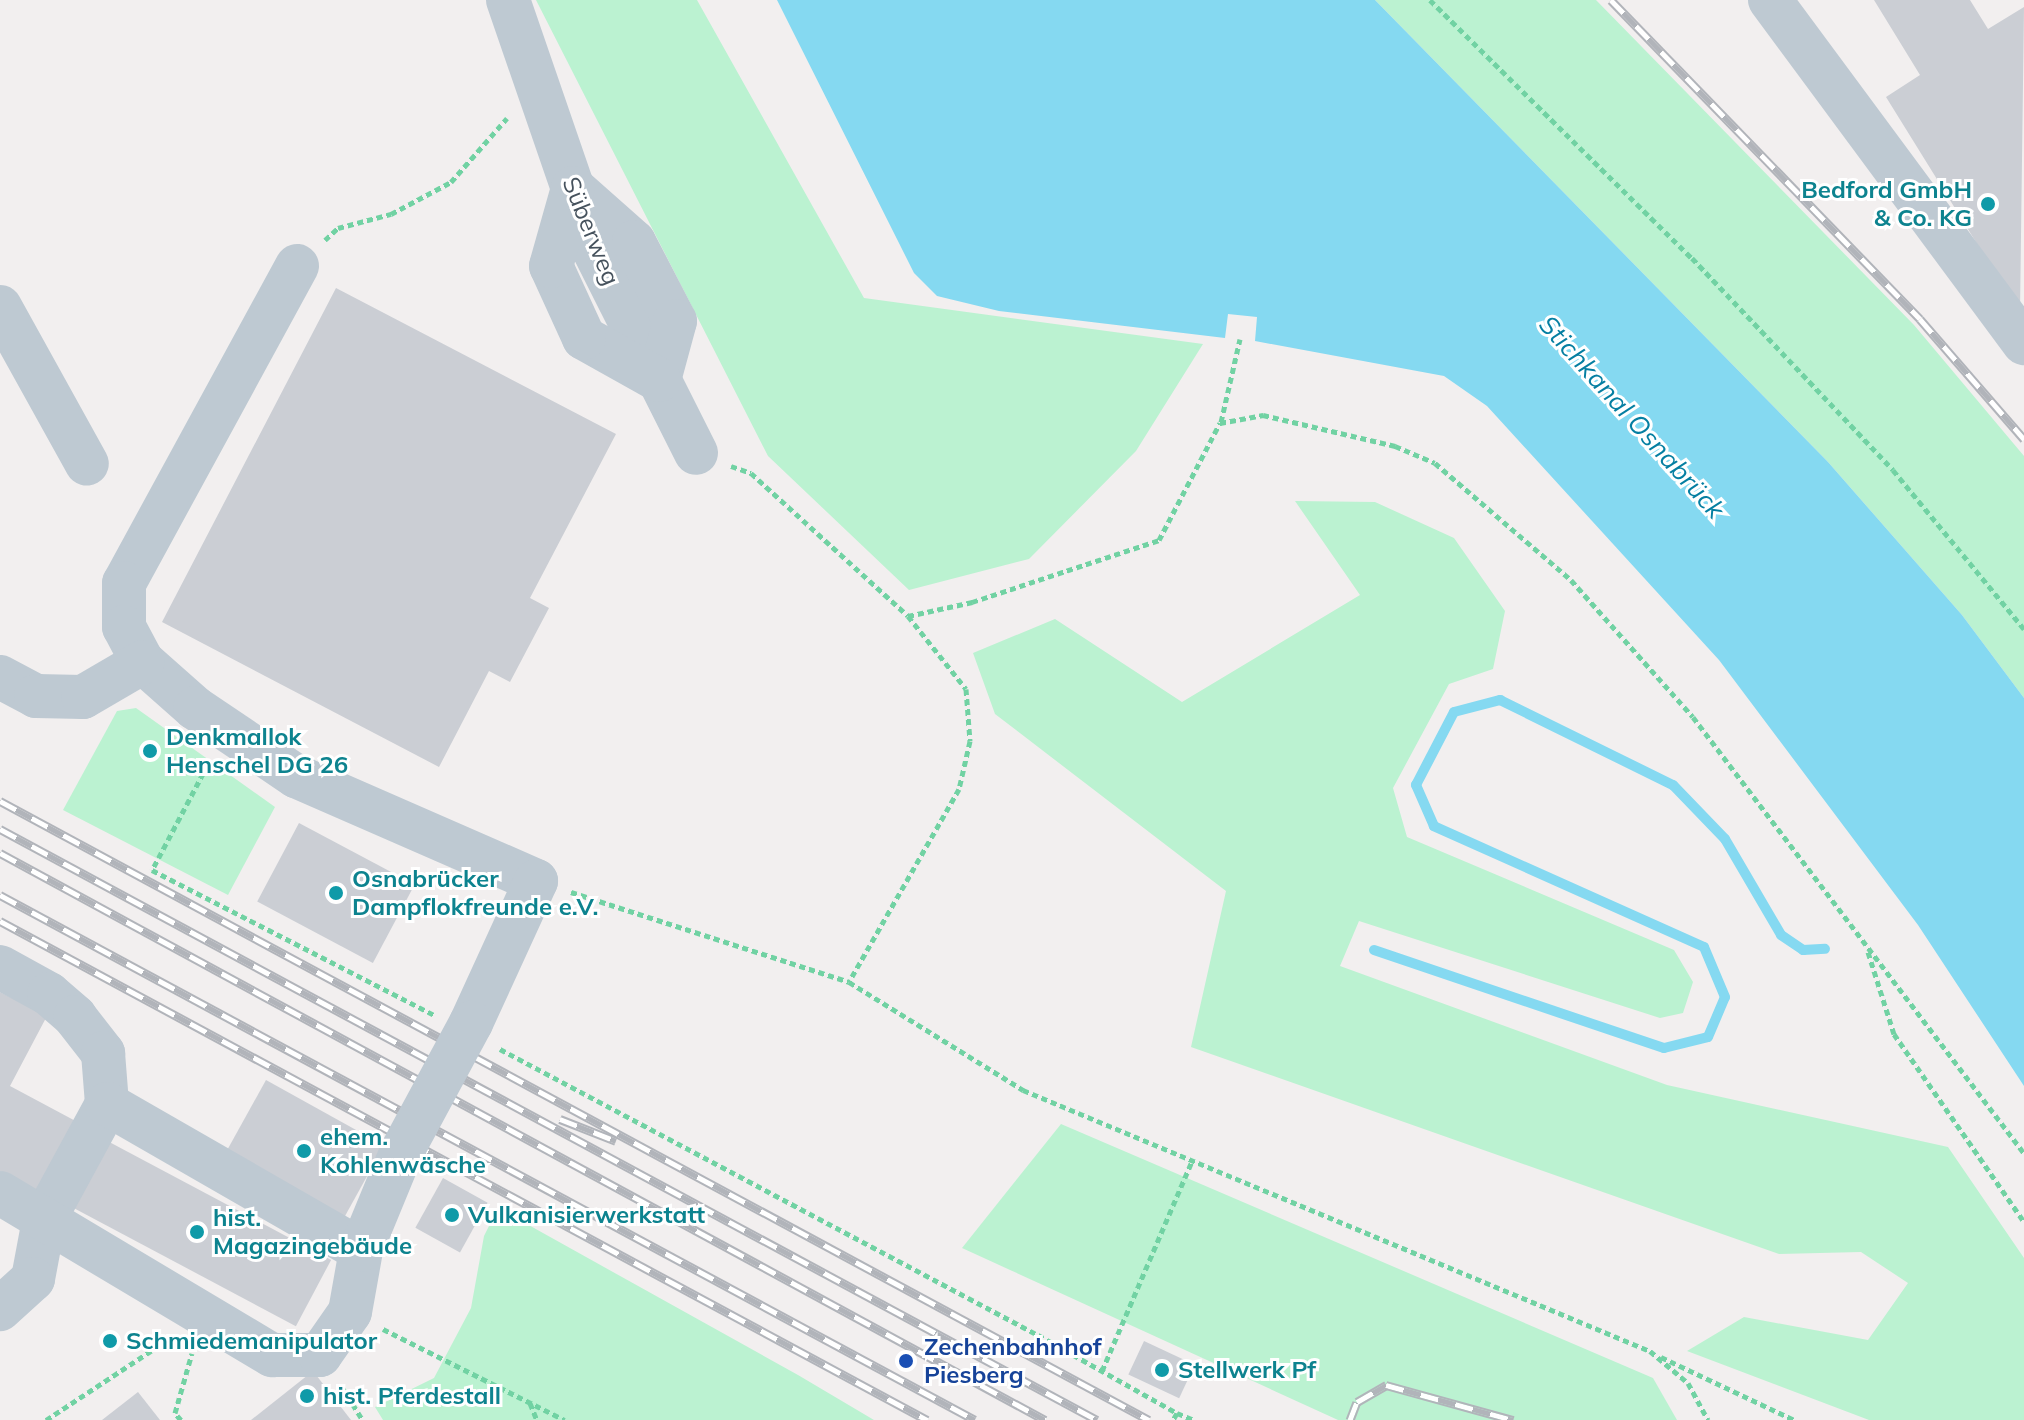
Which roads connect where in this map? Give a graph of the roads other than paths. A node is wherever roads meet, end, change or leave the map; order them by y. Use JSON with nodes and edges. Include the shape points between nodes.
{"nodes":[{"id":1,"x":508,"y":0,"type":"edge"},
{"id":2,"x":1770,"y":0,"type":"edge"},
{"id":3,"x":297,"y":266,"type":"road end"},
{"id":4,"x":0,"y":307,"type":"edge"},
{"id":5,"x":2024,"y":343,"type":"edge"},
{"id":6,"x":696,"y":453,"type":"road end"},
{"id":7,"x":87,"y":464,"type":"dead end"},
{"id":8,"x":143,"y":662,"type":"junction"},
{"id":9,"x":0,"y":677,"type":"edge"},
{"id":10,"x":0,"y":967,"type":"edge"},
{"id":11,"x":107,"y":1104,"type":"junction"},
{"id":12,"x":0,"y":1193,"type":"edge"},
{"id":13,"x":44,"y":1220,"type":"junction"},
{"id":14,"x":361,"y":1250,"type":"junction"},
{"id":15,"x":0,"y":1309,"type":"edge"}],
"edges":[{"from":1,"to":6,"type":"street","name":"Süberweg","via":[[594,250]]},
{"from":2,"to":5,"type":"street"},
{"from":3,"to":8,"type":"street","via":[[124,583],[124,627]]},
{"from":4,"to":7,"type":"street"},
{"from":8,"to":9,"type":"street","via":[[83,697],[36,696]]},
{"from":8,"to":14,"type":"street","bridge":true,"via":[[225,731],[296,776],[536,881],[470,1030],[401,1153]]},
{"from":10,"to":11,"type":"street","via":[[49,994],[75,1017],[103,1053]]},
{"from":11,"to":13,"type":"street"},
{"from":11,"to":14,"type":"street"},
{"from":12,"to":13,"type":"street"},
{"from":13,"to":14,"type":"street","via":[[272,1355],[320,1355],[350,1312]]},
{"from":13,"to":15,"type":"street","via":[[33,1279]]}]}
